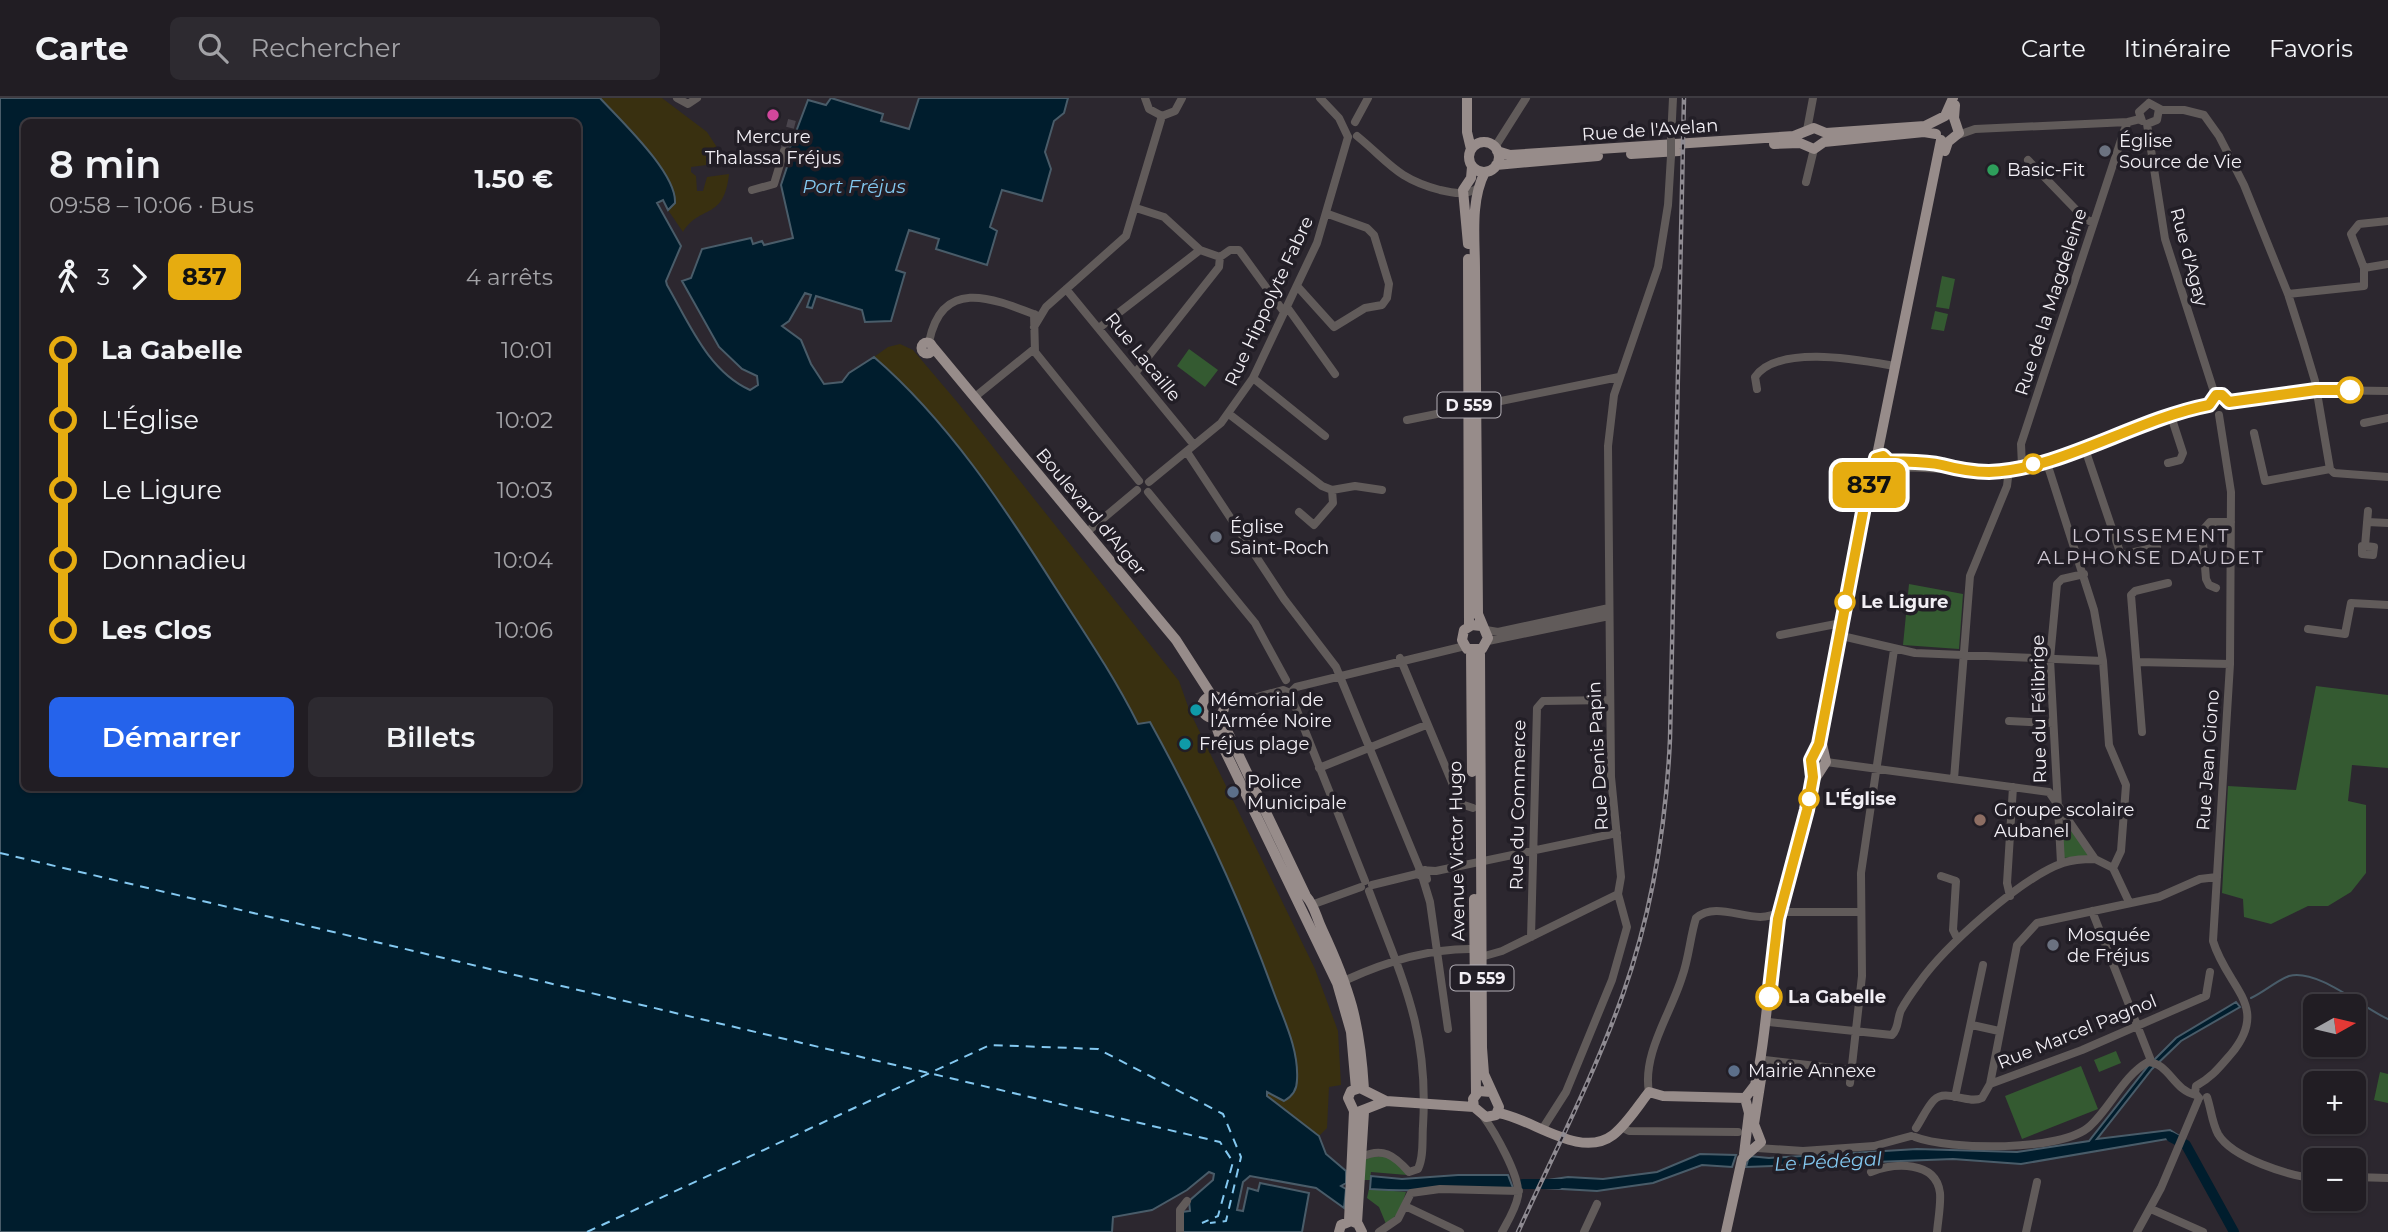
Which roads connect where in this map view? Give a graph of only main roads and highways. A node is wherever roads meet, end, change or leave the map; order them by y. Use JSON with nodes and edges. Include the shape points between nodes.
{"nodes":[{"id":1,"x":1467,"y":98,"type":"edge"},
{"id":2,"x":1474,"y":98,"type":"edge"},
{"id":3,"x":1955,"y":98,"type":"edge"},
{"id":4,"x":1953,"y":119,"type":"junction"},
{"id":5,"x":1936,"y":123,"type":"junction"},
{"id":6,"x":1813,"y":133,"type":"junction"},
{"id":7,"x":1942,"y":139,"type":"junction"},
{"id":8,"x":1490,"y":146,"type":"junction"},
{"id":9,"x":1471,"y":149,"type":"junction"},
{"id":10,"x":1815,"y":149,"type":"road end"},
{"id":11,"x":1496,"y":165,"type":"junction"},
{"id":12,"x":1472,"y":167,"type":"junction"},
{"id":13,"x":1485,"y":172,"type":"junction"},
{"id":14,"x":933,"y":349,"type":"road end"},
{"id":15,"x":1473,"y":406,"type":"junction"},
{"id":16,"x":1882,"y":463,"type":"junction"},
{"id":17,"x":1469,"y":626,"type":"junction"},
{"id":18,"x":1485,"y":633,"type":"junction"},
{"id":19,"x":1469,"y":646,"type":"junction"},
{"id":20,"x":1820,"y":761,"type":"junction"},
{"id":21,"x":1476,"y":862,"type":"junction"},
{"id":22,"x":1309,"y":907,"type":"junction"},
{"id":23,"x":1782,"y":912,"type":"junction"},
{"id":24,"x":1478,"y":953,"type":"junction"},
{"id":25,"x":1363,"y":1091,"type":"junction"},
{"id":26,"x":1491,"y":1092,"type":"junction"},
{"id":27,"x":1751,"y":1099,"type":"junction"},
{"id":28,"x":1474,"y":1100,"type":"junction"},
{"id":29,"x":1386,"y":1101,"type":"junction"},
{"id":30,"x":1363,"y":1110,"type":"junction"},
{"id":31,"x":1497,"y":1110,"type":"junction"},
{"id":32,"x":1355,"y":1172,"type":"junction"},
{"id":33,"x":1357,"y":1223,"type":"edge"},
{"id":34,"x":1339,"y":1232,"type":"edge"},
{"id":35,"x":1726,"y":1232,"type":"edge"}],
"edges":[{"from":1,"to":9,"type":"main road"},
{"from":2,"to":8,"type":"main road","via":[[1474,132]]},
{"from":3,"to":4,"type":"main road"},
{"from":4,"to":5,"type":"main road"},
{"from":4,"to":7,"type":"main road","via":[[1958,135]]},
{"from":5,"to":6,"type":"main road","name":"Rue de l'Avelan"},
{"from":5,"to":7,"type":"main road"},
{"from":6,"to":7,"type":"main road","name":"Rue de l'Avelan","via":[[1924,132]]},
{"from":6,"to":8,"type":"main road","name":"Rue de l'Avelan","via":[[1510,155]]},
{"from":6,"to":10,"type":"main road"},
{"from":6,"to":11,"type":"main road","name":"Rue de l'Avelan"},
{"from":7,"to":16,"type":"main road","via":[[1894,366]]},
{"from":7,"to":16,"type":"main road","via":[[1883,435]]},
{"from":8,"to":9,"type":"main road"},
{"from":8,"to":11,"type":"main road"},
{"from":9,"to":12,"type":"main road"},
{"from":11,"to":13,"type":"main road"},
{"from":12,"to":13,"type":"main road"},
{"from":12,"to":15,"type":"main road","number":"D 559","via":[[1463,193]]},
{"from":13,"to":15,"type":"main road","number":"D 559","via":[[1475,214]]},
{"from":14,"to":22,"type":"main road","name":"Boulevard d'Alger","via":[[1176,640],[1218,707]]},
{"from":15,"to":17,"type":"main road","number":"D 559"},
{"from":15,"to":18,"type":"main road","number":"D 559","via":[[1478,614]]},
{"from":16,"to":20,"type":"main road","via":[[1841,623]]},
{"from":16,"to":20,"type":"main road","via":[[1870,493]]},
{"from":17,"to":18,"type":"main road"},
{"from":17,"to":19,"type":"main road"},
{"from":18,"to":19,"type":"main road"},
{"from":19,"to":21,"type":"main road","name":"Avenue Victor Hugo","number":"D 559"},
{"from":19,"to":21,"type":"main road","name":"Avenue Victor Hugo","number":"D 559"},
{"from":20,"to":23,"type":"main road"},
{"from":21,"to":24,"type":"main road","name":"Avenue Victor Hugo","number":"D 559"},
{"from":22,"to":25,"type":"main road","via":[[1343,1002]]},
{"from":22,"to":25,"type":"main road","via":[[1346,980],[1360,1030]]},
{"from":23,"to":27,"type":"main road"},
{"from":23,"to":27,"type":"main road","via":[[1765,1060]]},
{"from":24,"to":26,"type":"main road","name":"Avenue Victor Hugo","number":"D 559","via":[[1483,1067]]},
{"from":24,"to":28,"type":"main road","name":"Avenue Victor Hugo","number":"D 559"},
{"from":25,"to":29,"type":"main road"},
{"from":25,"to":30,"type":"main road"},
{"from":25,"to":30,"type":"main road","via":[[1348,1098]]},
{"from":26,"to":28,"type":"main road"},
{"from":26,"to":31,"type":"main road"},
{"from":27,"to":31,"type":"main road","via":[[1649,1092],[1621,1127],[1594,1143],[1570,1139]]},
{"from":27,"to":35,"type":"main road","via":[[1749,1143]]},
{"from":28,"to":29,"type":"main road","via":[[1455,1104]]},
{"from":28,"to":31,"type":"main road","via":[[1483,1116]]},
{"from":29,"to":30,"type":"main road"},
{"from":30,"to":32,"type":"main road"},
{"from":30,"to":32,"type":"main road","via":[[1361,1157]]},
{"from":32,"to":33,"type":"main road"},
{"from":33,"to":34,"type":"main road","via":[[1341,1224]]}]}
